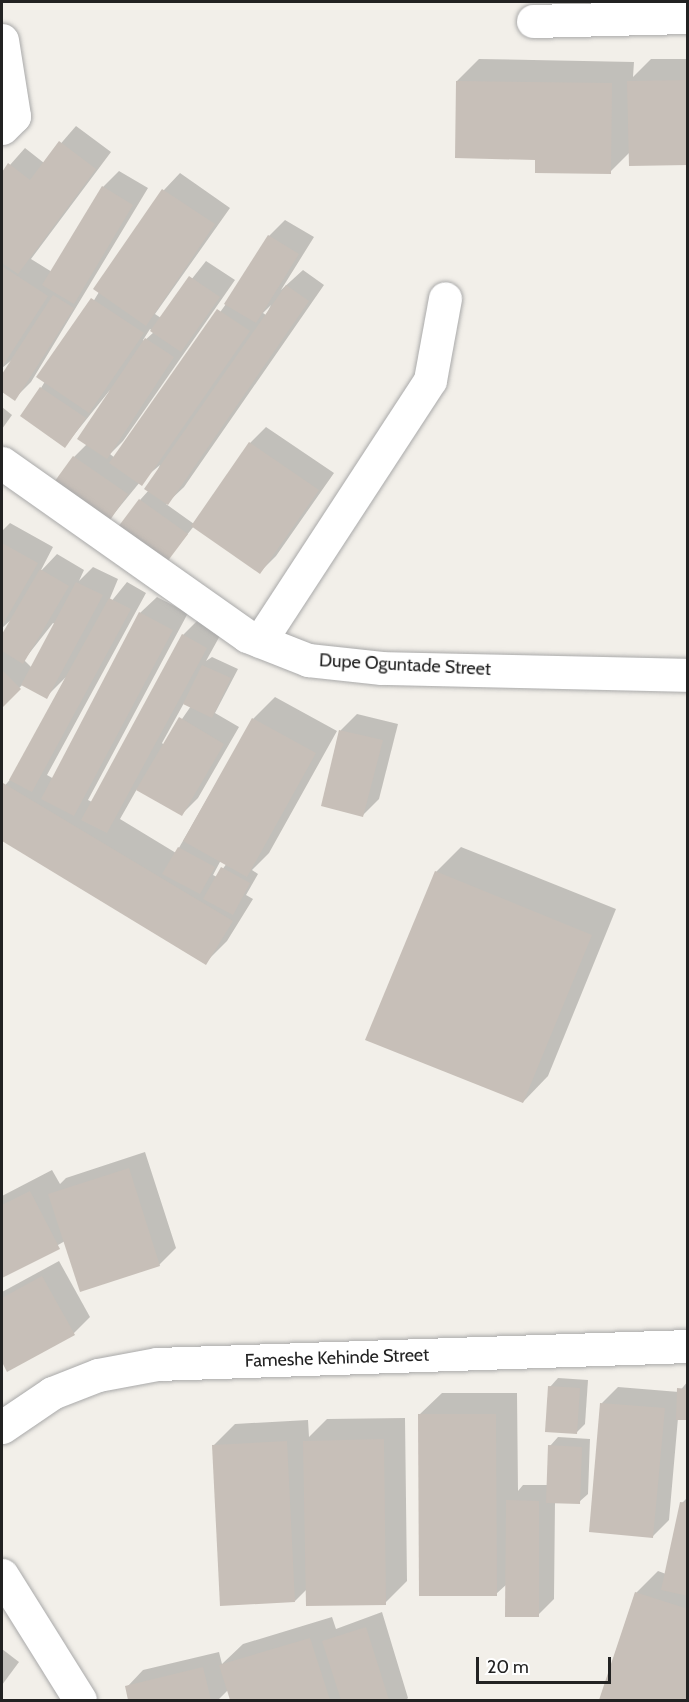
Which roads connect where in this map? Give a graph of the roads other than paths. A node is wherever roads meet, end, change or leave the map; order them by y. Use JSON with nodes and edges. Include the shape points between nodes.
{"nodes":[{"id":1,"x":687,"y":17,"type":"edge"},
{"id":2,"x":533,"y":21,"type":"dead end"},
{"id":3,"x":2,"y":40,"type":"edge"},
{"id":4,"x":2,"y":128,"type":"edge"},
{"id":5,"x":445,"y":298,"type":"dead end"},
{"id":6,"x":2,"y":463,"type":"edge"},
{"id":7,"x":260,"y":641,"type":"junction"},
{"id":8,"x":687,"y":675,"type":"edge"},
{"id":9,"x":687,"y":1346,"type":"edge"},
{"id":10,"x":2,"y":1427,"type":"edge"},
{"id":11,"x":2,"y":1575,"type":"edge"},
{"id":12,"x":80,"y":1701,"type":"edge"}],
"edges":[{"from":1,"to":2,"type":"street"},
{"from":3,"to":4,"type":"street","via":[[14,116]]},
{"from":5,"to":7,"type":"street","via":[[430,380]]},
{"from":6,"to":7,"type":"street","name":"Dupe Oguntade Street","via":[[247,636]]},
{"from":7,"to":8,"type":"street","name":"Dupe Oguntade Street","via":[[308,660],[382,668]]},
{"from":9,"to":10,"type":"street","name":"Fameshe Kehinde Street","via":[[157,1364],[98,1375],[52,1393]]},
{"from":11,"to":12,"type":"street"}]}
